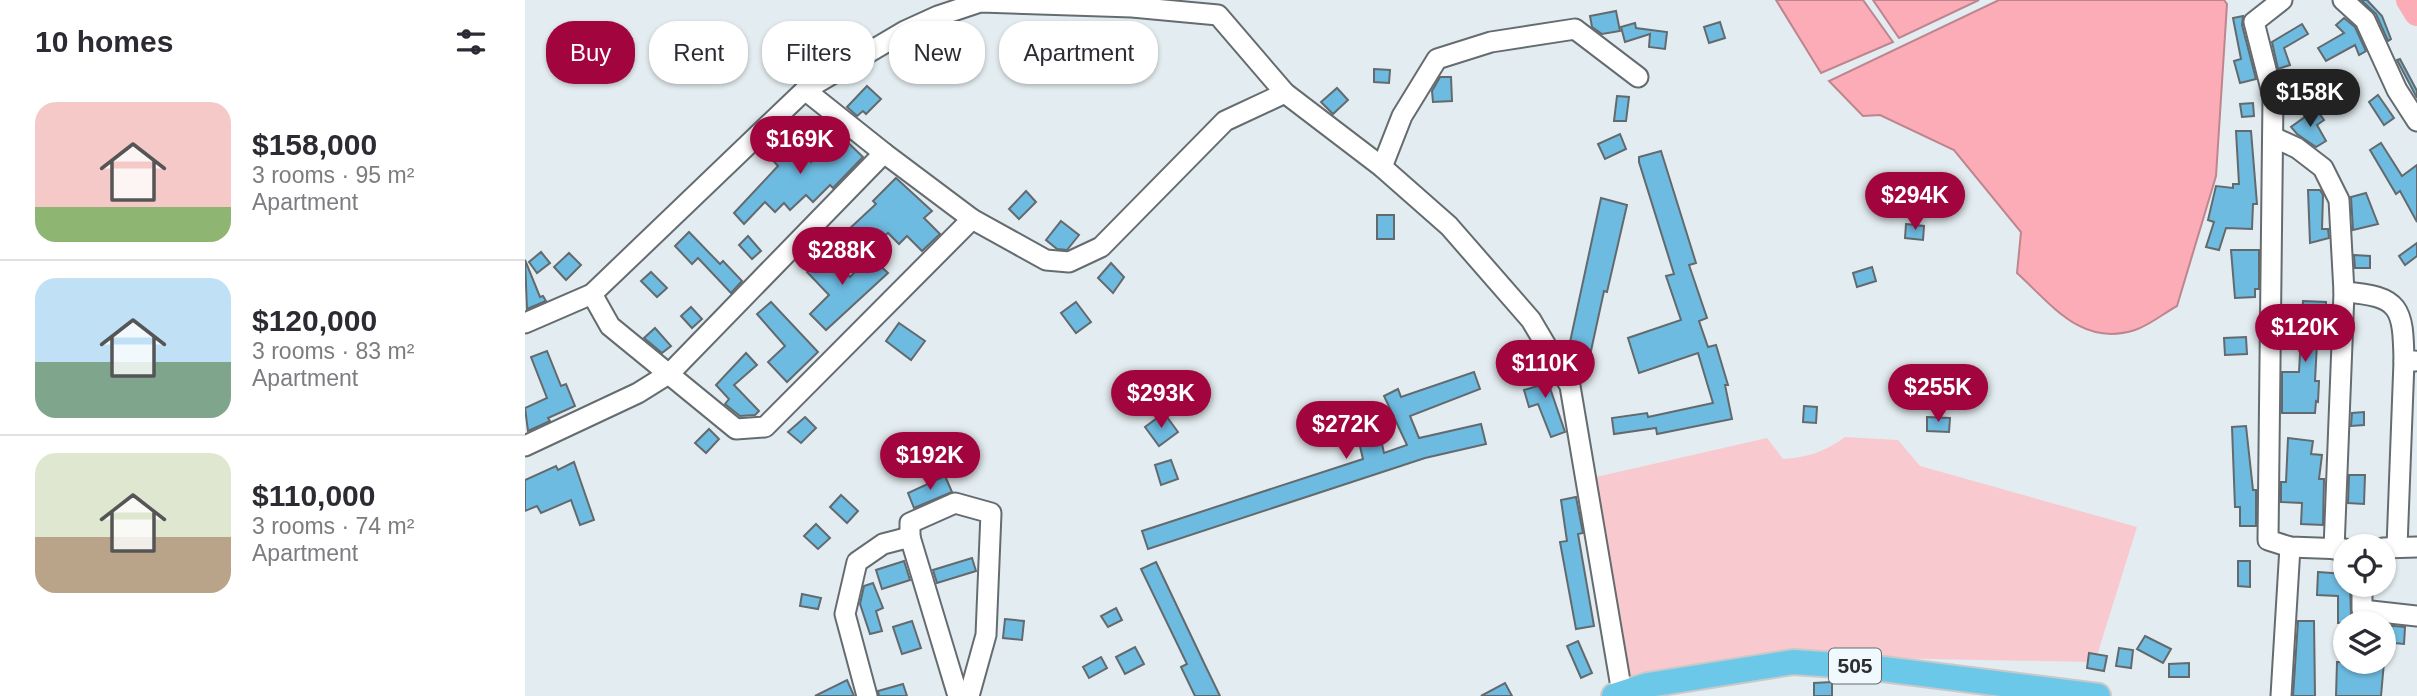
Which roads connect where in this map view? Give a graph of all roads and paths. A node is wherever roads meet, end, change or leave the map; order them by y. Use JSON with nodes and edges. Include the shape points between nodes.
{"nodes":[{"id":1,"x":2282,"y":0,"type":"edge"},
{"id":2,"x":2343,"y":0,"type":"edge"},
{"id":3,"x":980,"y":1,"type":"edge"},
{"id":4,"x":1218,"y":8,"type":"edge"},
{"id":5,"x":1639,"y":77,"type":"dead end"},
{"id":6,"x":805,"y":90,"type":"junction"},
{"id":7,"x":1285,"y":93,"type":"junction"},
{"id":8,"x":2417,"y":121,"type":"edge"},
{"id":9,"x":2273,"y":137,"type":"junction"},
{"id":10,"x":884,"y":153,"type":"junction"},
{"id":11,"x":1382,"y":167,"type":"junction"},
{"id":12,"x":972,"y":219,"type":"junction"},
{"id":13,"x":2344,"y":292,"type":"junction"},
{"id":14,"x":592,"y":294,"type":"junction"},
{"id":15,"x":525,"y":323,"type":"edge"},
{"id":16,"x":2411,"y":361,"type":"edge"},
{"id":17,"x":670,"y":373,"type":"junction"},
{"id":18,"x":525,"y":446,"type":"edge"},
{"id":19,"x":2340,"y":534,"type":"edge"},
{"id":20,"x":910,"y":537,"type":"junction"},
{"id":21,"x":2290,"y":547,"type":"junction"},
{"id":22,"x":2399,"y":547,"type":"edge"},
{"id":23,"x":2333,"y":549,"type":"edge"},
{"id":24,"x":2362,"y":597,"type":"edge"},
{"id":25,"x":2417,"y":616,"type":"edge"},
{"id":26,"x":1650,"y":690,"type":"edge"},
{"id":27,"x":1618,"y":694,"type":"edge"},
{"id":28,"x":867,"y":696,"type":"edge"},
{"id":29,"x":958,"y":696,"type":"edge"},
{"id":30,"x":969,"y":696,"type":"edge"},
{"id":31,"x":2098,"y":696,"type":"edge"},
{"id":32,"x":2281,"y":696,"type":"edge"}],
"edges":[{"from":1,"to":9,"type":"street","via":[[2254,22],[2273,97]]},
{"from":2,"to":8,"type":"street","via":[[2365,20],[2397,90]]},
{"from":3,"to":4,"type":"street"},
{"from":3,"to":6,"type":"street","via":[[905,32]]},
{"from":4,"to":7,"type":"street"},
{"from":5,"to":11,"type":"street","via":[[1575,29],[1491,42],[1437,59],[1402,116]]},
{"from":6,"to":10,"type":"street"},
{"from":6,"to":14,"type":"street"},
{"from":7,"to":11,"type":"street"},
{"from":7,"to":12,"type":"street","via":[[1225,121],[1101,247],[1069,262],[1046,260]]},
{"from":9,"to":13,"type":"street","via":[[2323,168],[2339,200]]},
{"from":9,"to":21,"type":"street","via":[[2268,540]]},
{"from":10,"to":12,"type":"street"},
{"from":10,"to":17,"type":"street"},
{"from":11,"to":27,"type":"street","via":[[1449,226],[1531,320],[1570,386]]},
{"from":12,"to":17,"type":"street","via":[[765,427],[736,429]]},
{"from":13,"to":16,"type":"street","via":[[2374,294],[2390,303],[2403,320]]},
{"from":13,"to":19,"type":"street"},
{"from":14,"to":15,"type":"street"},
{"from":14,"to":17,"type":"street","via":[[610,326]]},
{"from":16,"to":22,"type":"street"},
{"from":17,"to":18,"type":"street"},
{"from":20,"to":28,"type":"street","via":[[883,544],[857,562],[845,614]]},
{"from":20,"to":29,"type":"street"},
{"from":20,"to":30,"type":"street","via":[[910,523],[955,503],[991,513],[986,635]]},
{"from":21,"to":23,"type":"street"},
{"from":21,"to":32,"type":"street"},
{"from":24,"to":25,"type":"street","via":[[2362,610]]},
{"from":26,"to":27,"type":"main road","number":"505"},
{"from":26,"to":31,"type":"main road","number":"505","via":[[1793,662]]}]}
